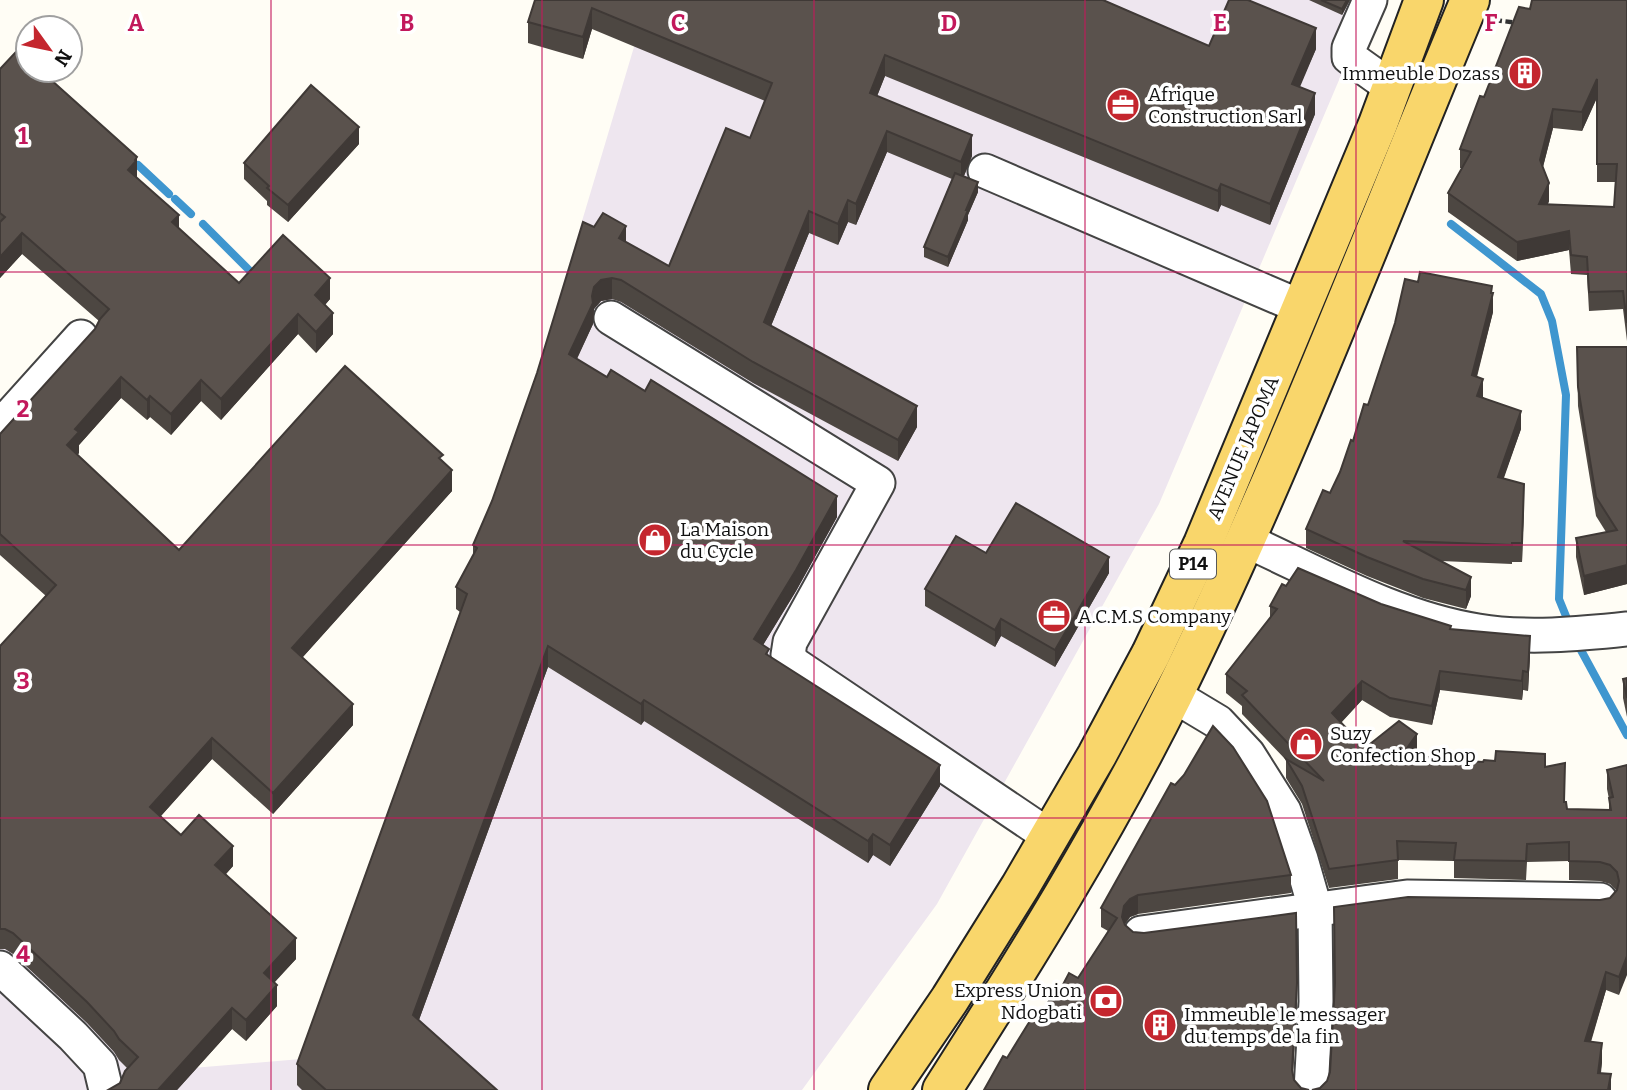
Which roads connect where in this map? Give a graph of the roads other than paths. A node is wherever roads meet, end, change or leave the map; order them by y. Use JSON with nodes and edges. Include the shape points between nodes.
{"nodes":[{"id":1,"x":1370,"y":0,"type":"edge"},
{"id":2,"x":1424,"y":0,"type":"edge"},
{"id":3,"x":1467,"y":8,"type":"edge"},
{"id":4,"x":1391,"y":88,"type":"junction"},
{"id":5,"x":1378,"y":124,"type":"junction"},
{"id":6,"x":1413,"y":139,"type":"junction"},
{"id":7,"x":985,"y":171,"type":"dead end"},
{"id":8,"x":1301,"y":307,"type":"junction"},
{"id":9,"x":611,"y":318,"type":"dead end"},
{"id":10,"x":81,"y":337,"type":"dead end"},
{"id":11,"x":0,"y":427,"type":"edge"},
{"id":12,"x":1245,"y":540,"type":"junction"},
{"id":13,"x":1627,"y":629,"type":"edge"},
{"id":14,"x":1173,"y":695,"type":"junction"},
{"id":15,"x":1049,"y":836,"type":"junction"},
{"id":16,"x":1600,"y":900,"type":"edge"},
{"id":17,"x":1315,"y":908,"type":"junction"},
{"id":18,"x":1141,"y":933,"type":"edge"},
{"id":19,"x":0,"y":968,"type":"edge"},
{"id":20,"x":106,"y":1090,"type":"edge"},
{"id":21,"x":888,"y":1090,"type":"edge"},
{"id":22,"x":942,"y":1090,"type":"edge"},
{"id":23,"x":1311,"y":1090,"type":"edge"}],
"edges":[{"from":1,"to":4,"type":"street","via":[[1349,57]]},
{"from":2,"to":4,"type":"main road","name":"AVENUE JAPOMA","number":"P14"},
{"from":3,"to":6,"type":"main road","name":"AVENUE JAPOMA","number":"P14"},
{"from":4,"to":5,"type":"main road","name":"AVENUE JAPOMA","number":"P14"},
{"from":5,"to":6,"type":"main road"},
{"from":5,"to":8,"type":"main road","name":"AVENUE JAPOMA","number":"P14"},
{"from":6,"to":12,"type":"main road","name":"AVENUE JAPOMA","number":"P14"},
{"from":7,"to":8,"type":"street"},
{"from":8,"to":15,"type":"main road","name":"AVENUE JAPOMA","number":"P14","via":[[1203,544],[1151,654]]},
{"from":9,"to":15,"type":"street","via":[[878,483],[790,642],[788,655],[794,664]]},
{"from":10,"to":11,"type":"street"},
{"from":12,"to":13,"type":"street","via":[[1434,622],[1480,632],[1523,634]]},
{"from":12,"to":14,"type":"main road","name":"AVENUE JAPOMA","number":"P14"},
{"from":14,"to":17,"type":"street","via":[[1218,722],[1248,754],[1283,811]]},
{"from":14,"to":22,"type":"main road","name":"AVENUE JAPOMA","number":"P14","via":[[1024,963]]},
{"from":15,"to":21,"type":"main road","name":"AVENUE JAPOMA","number":"P14","via":[[950,999]]},
{"from":16,"to":17,"type":"street","via":[[1407,897]]},
{"from":17,"to":18,"type":"street"},
{"from":17,"to":23,"type":"street"},
{"from":19,"to":20,"type":"street","via":[[100,1065]]}]}
